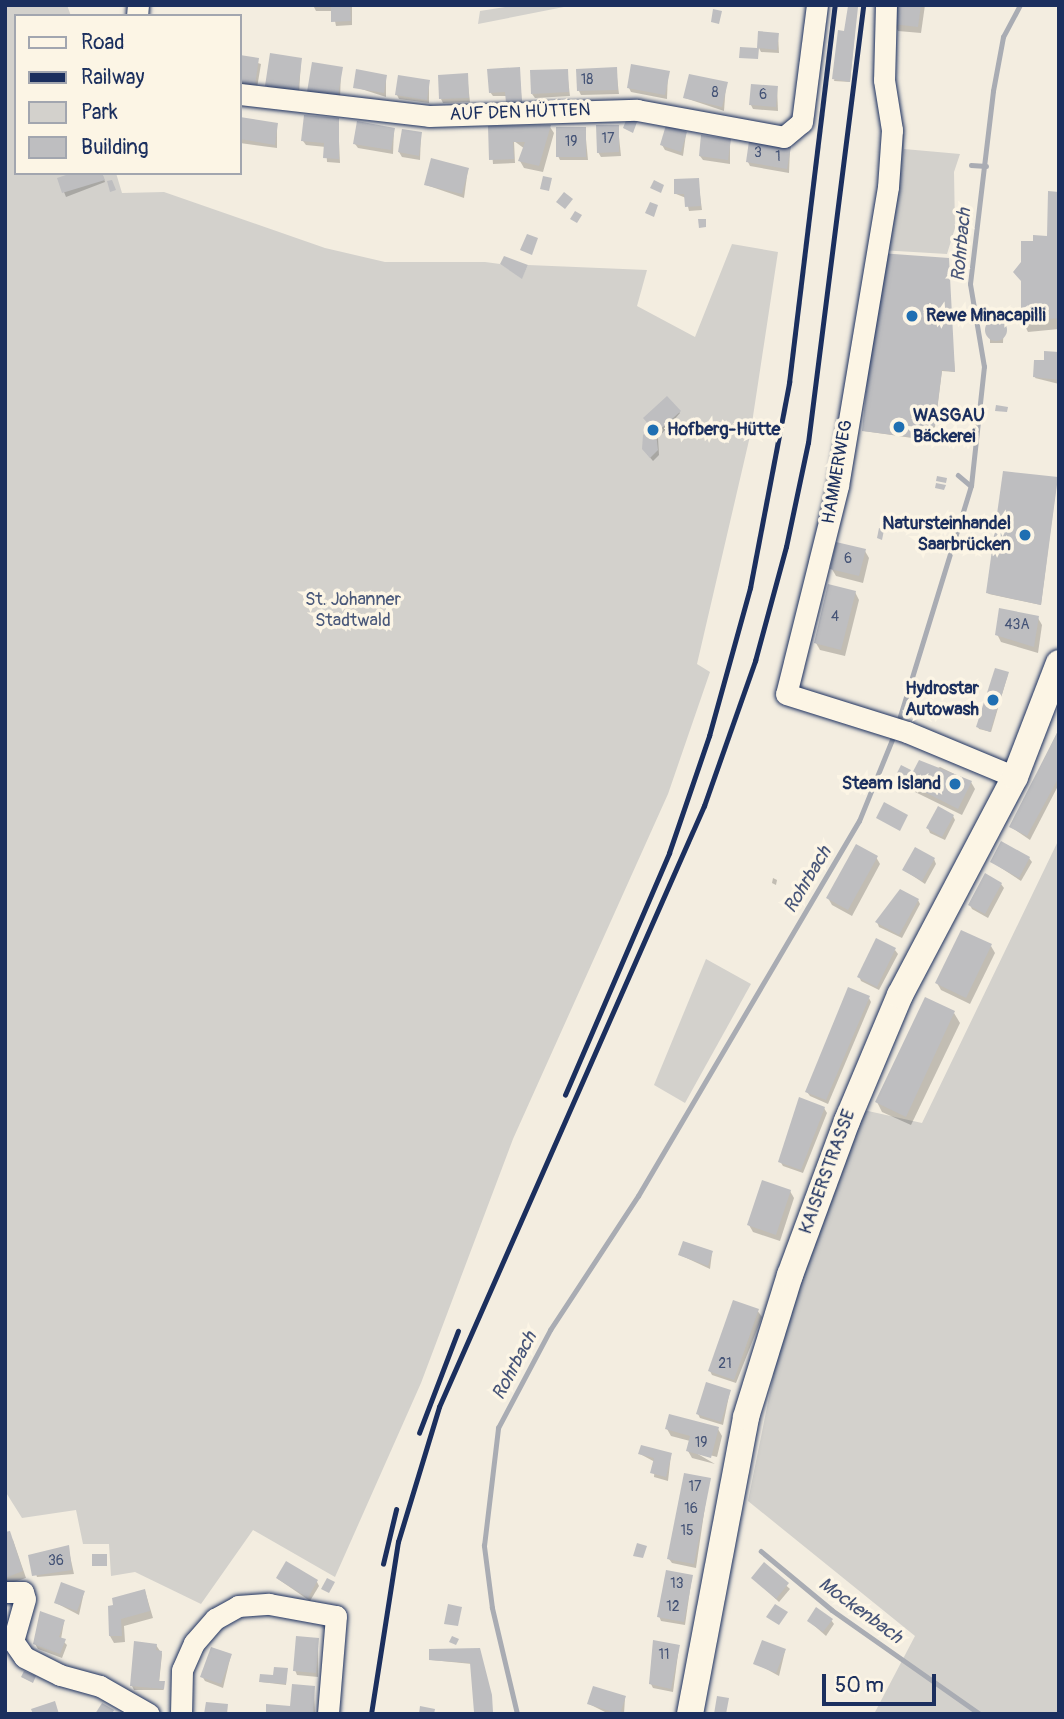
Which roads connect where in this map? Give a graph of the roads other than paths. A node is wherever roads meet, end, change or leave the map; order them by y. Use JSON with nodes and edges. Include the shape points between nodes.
{"nodes":[{"id":1,"x":817,"y":5,"type":"edge"},
{"id":2,"x":886,"y":5,"type":"edge"},
{"id":3,"x":242,"y":93,"type":"edge"},
{"id":4,"x":1059,"y":663,"type":"edge"},
{"id":5,"x":1015,"y":777,"type":"junction"},
{"id":6,"x":5,"y":1592,"type":"edge"},
{"id":7,"x":149,"y":1714,"type":"edge"},
{"id":8,"x":181,"y":1714,"type":"edge"},
{"id":9,"x":328,"y":1714,"type":"edge"},
{"id":10,"x":690,"y":1714,"type":"edge"}],
"edges":[{"from":1,"to":3,"type":"street","name":"AUF DEN HÜTTEN","via":[[802,122],[797,131],[784,137],[637,110],[429,116]]},
{"from":2,"to":5,"type":"street","name":"HAMMERWEG","via":[[884,80],[892,130],[888,187],[838,486],[786,694],[897,729]]},
{"from":4,"to":5,"type":"main road","name":"KAISERSTRASSE"},
{"from":5,"to":10,"type":"main road","name":"KAISERSTRASSE","via":[[900,995],[790,1275],[746,1417]]},
{"from":6,"to":7,"type":"street","via":[[23,1592],[13,1641],[24,1657],[60,1675],[100,1686]]},
{"from":8,"to":9,"type":"street","via":[[182,1670],[194,1643],[215,1619],[238,1606],[269,1604],[336,1616]]}]}
